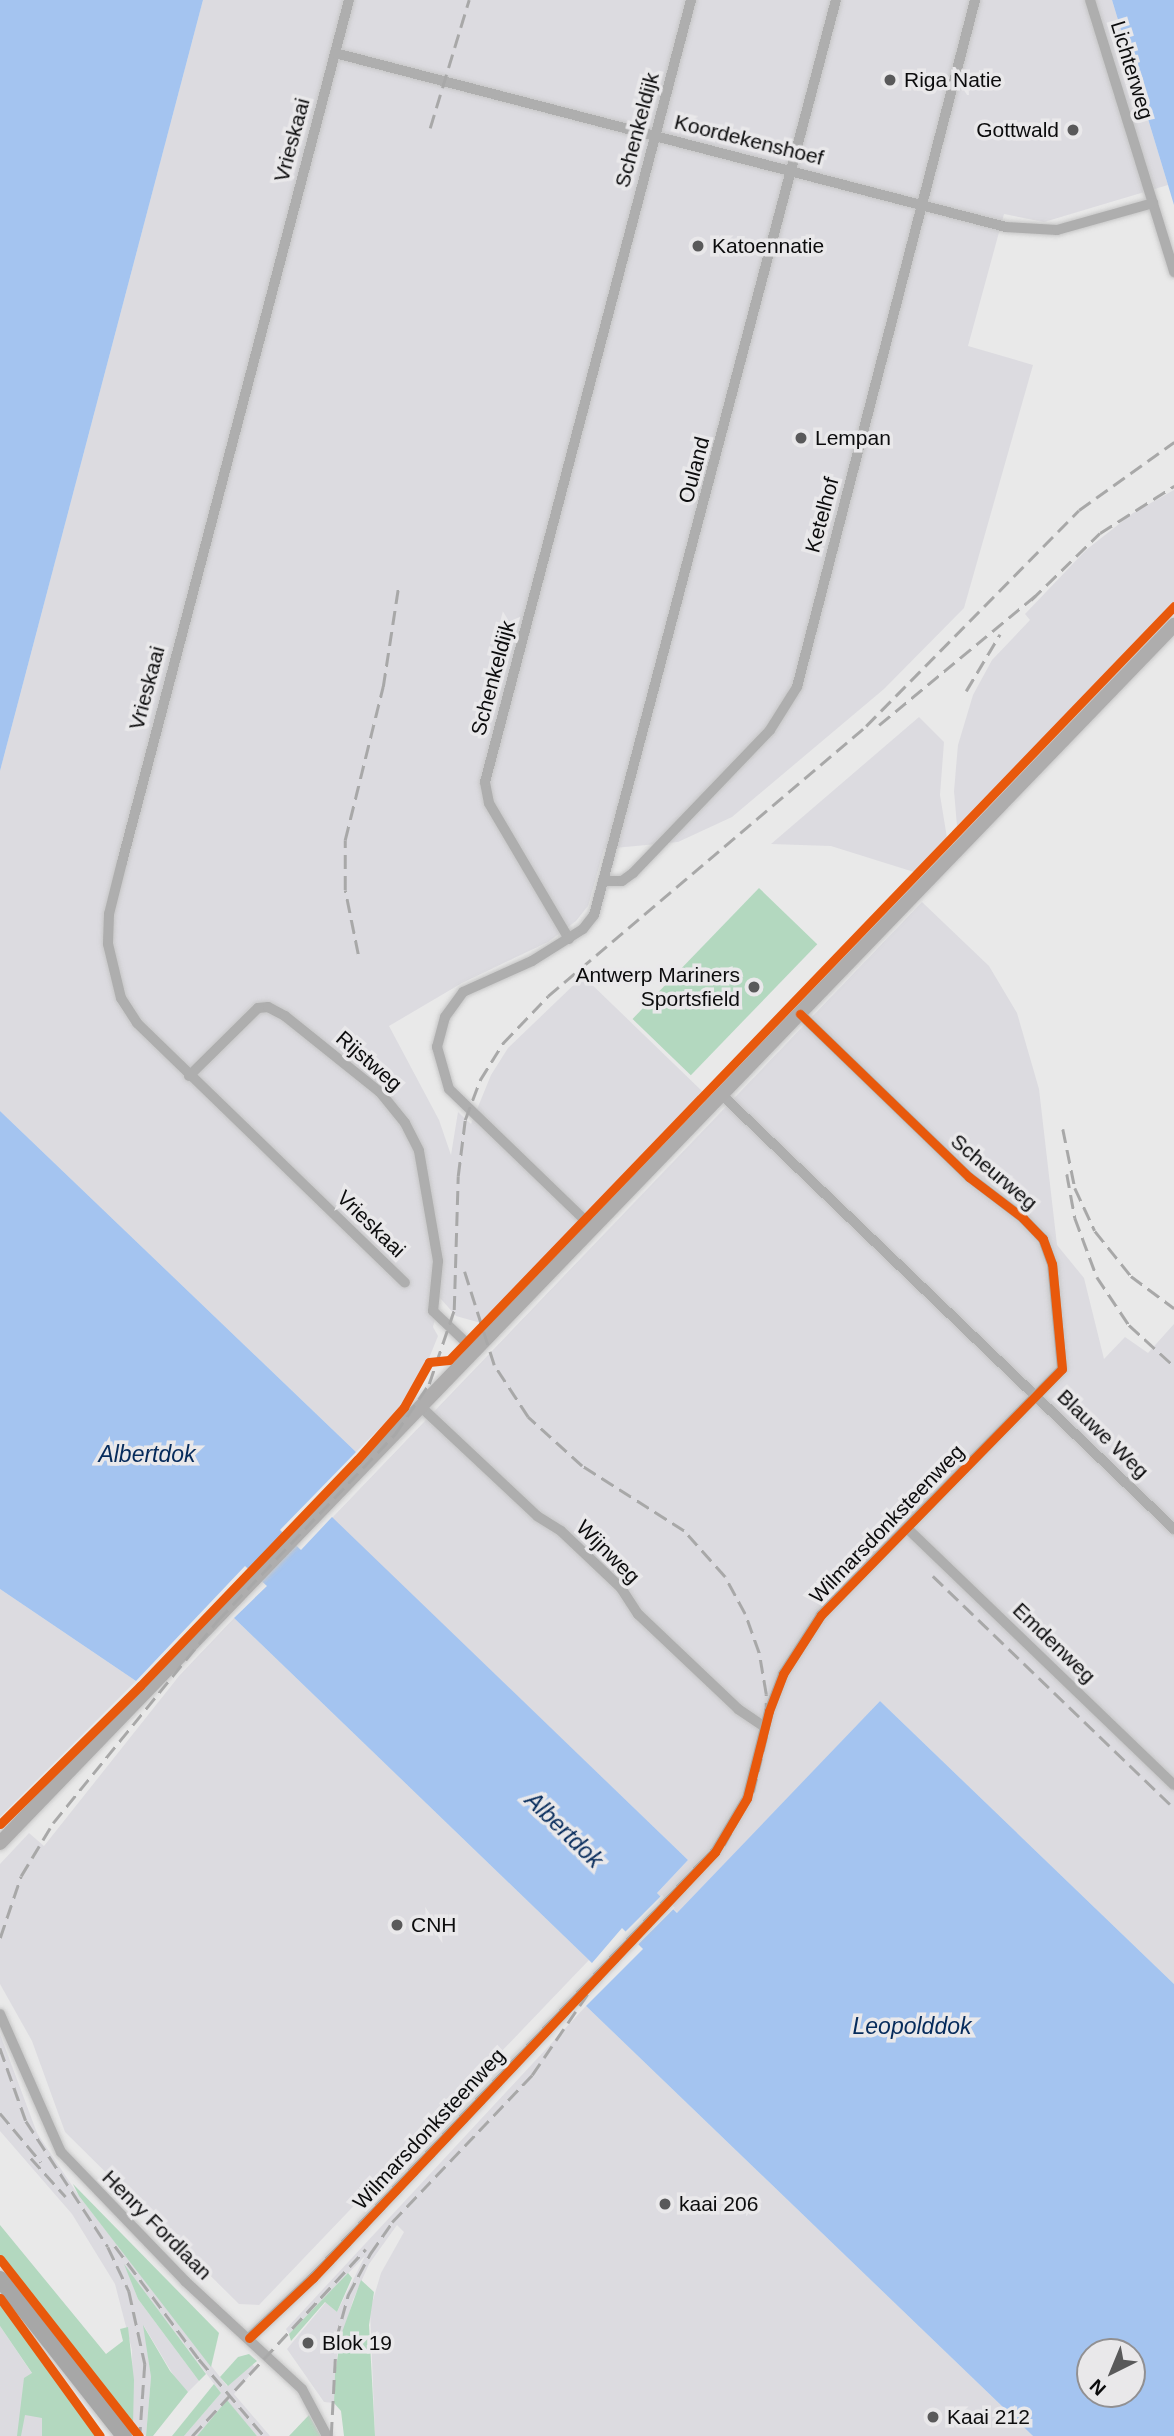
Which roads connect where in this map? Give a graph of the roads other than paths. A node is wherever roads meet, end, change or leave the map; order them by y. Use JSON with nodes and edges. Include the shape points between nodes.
{"nodes":[{"id":1,"x":349,"y":0,"type":"edge"},
{"id":2,"x":691,"y":0,"type":"edge"},
{"id":3,"x":836,"y":0,"type":"edge"},
{"id":4,"x":975,"y":0,"type":"edge"},
{"id":5,"x":1090,"y":0,"type":"edge"},
{"id":6,"x":335,"y":53,"type":"junction"},
{"id":7,"x":656,"y":136,"type":"junction"},
{"id":8,"x":792,"y":171,"type":"junction"},
{"id":9,"x":1153,"y":203,"type":"junction"},
{"id":10,"x":921,"y":204,"type":"junction"},
{"id":11,"x":1174,"y":272,"type":"edge"},
{"id":12,"x":1174,"y":625,"type":"edge"},
{"id":13,"x":606,"y":881,"type":"junction"},
{"id":14,"x":569,"y":939,"type":"junction"},
{"id":15,"x":800,"y":1014,"type":"junction"},
{"id":16,"x":189,"y":1076,"type":"junction"},
{"id":17,"x":723,"y":1095,"type":"junction"},
{"id":18,"x":593,"y":1228,"type":"junction"},
{"id":19,"x":405,"y":1283,"type":"dead end"},
{"id":20,"x":475,"y":1351,"type":"junction"},
{"id":21,"x":1035,"y":1396,"type":"junction"},
{"id":22,"x":420,"y":1406,"type":"junction"},
{"id":23,"x":1174,"y":1529,"type":"edge"},
{"id":24,"x":908,"y":1530,"type":"junction"},
{"id":25,"x":765,"y":1727,"type":"junction"},
{"id":26,"x":1174,"y":1785,"type":"edge"},
{"id":27,"x":0,"y":1843,"type":"edge"},
{"id":28,"x":0,"y":2014,"type":"edge"},
{"id":29,"x":0,"y":2279,"type":"edge"},
{"id":30,"x":249,"y":2338,"type":"junction"},
{"id":31,"x":120,"y":2431,"type":"edge"},
{"id":32,"x":327,"y":2436,"type":"edge"}],
"edges":[{"from":1,"to":6,"type":"street","name":"Vrieskaai"},
{"from":2,"to":7,"type":"street","name":"Schenkeldijk"},
{"from":3,"to":8,"type":"street","name":"Ouland"},
{"from":4,"to":10,"type":"street","name":"Ketelhof"},
{"from":5,"to":9,"type":"street","name":"Lichterweg"},
{"from":6,"to":7,"type":"street","name":"Koordekenshoef"},
{"from":6,"to":16,"type":"street","name":"Vrieskaai","via":[[109,914],[108,944],[121,998],[137,1023]]},
{"from":7,"to":8,"type":"street","name":"Koordekenshoef"},
{"from":7,"to":14,"type":"street","name":"Schenkeldijk","via":[[485,782],[489,803]]},
{"from":8,"to":10,"type":"street","name":"Koordekenshoef"},
{"from":8,"to":13,"type":"street","name":"Ouland"},
{"from":9,"to":10,"type":"street","name":"Koordekenshoef","via":[[1057,230],[1033,231]]},
{"from":9,"to":11,"type":"street","name":"Lichterweg"},
{"from":10,"to":13,"type":"street","name":"Ketelhof","via":[[788,708],[633,873],[622,881]]},
{"from":12,"to":15,"type":"main road"},
{"from":13,"to":14,"type":"street","name":"Ouland","via":[[594,915]]},
{"from":14,"to":18,"type":"street","via":[[463,992],[445,1017],[437,1047],[449,1089]]},
{"from":15,"to":17,"type":"main road"},
{"from":15,"to":21,"type":"street","name":"Scheurweg","via":[[969,1177],[1043,1239],[1052,1264],[1062,1369]]},
{"from":16,"to":19,"type":"street","name":"Vrieskaai"},
{"from":16,"to":20,"type":"street","name":"Rijstweg","via":[[258,1008],[268,1007],[380,1092],[405,1123],[419,1151],[438,1261],[433,1311]]},
{"from":17,"to":18,"type":"main road"},
{"from":17,"to":21,"type":"street"},
{"from":18,"to":20,"type":"main road"},
{"from":20,"to":22,"type":"main road"},
{"from":21,"to":23,"type":"street","name":"Blauwe Weg"},
{"from":21,"to":24,"type":"street","name":"Wilmarsdonksteenweg"},
{"from":22,"to":25,"type":"street","name":"Wijnweg","via":[[537,1516],[571,1540],[621,1588],[638,1614],[743,1714]]},
{"from":22,"to":27,"type":"main road"},
{"from":24,"to":25,"type":"street","name":"Wilmarsdonksteenweg","via":[[821,1615],[783,1675]]},
{"from":24,"to":26,"type":"street","name":"Emdenweg"},
{"from":25,"to":30,"type":"street","name":"Wilmarsdonksteenweg","via":[[756,1773],[735,1824],[669,1902],[313,2278]]},
{"from":28,"to":30,"type":"street","name":"Henry Fordlaan","via":[[61,2152],[185,2281]]},
{"from":29,"to":31,"type":"main road"},
{"from":30,"to":32,"type":"street","name":"Henry Fordlaan","via":[[302,2389]]}]}
